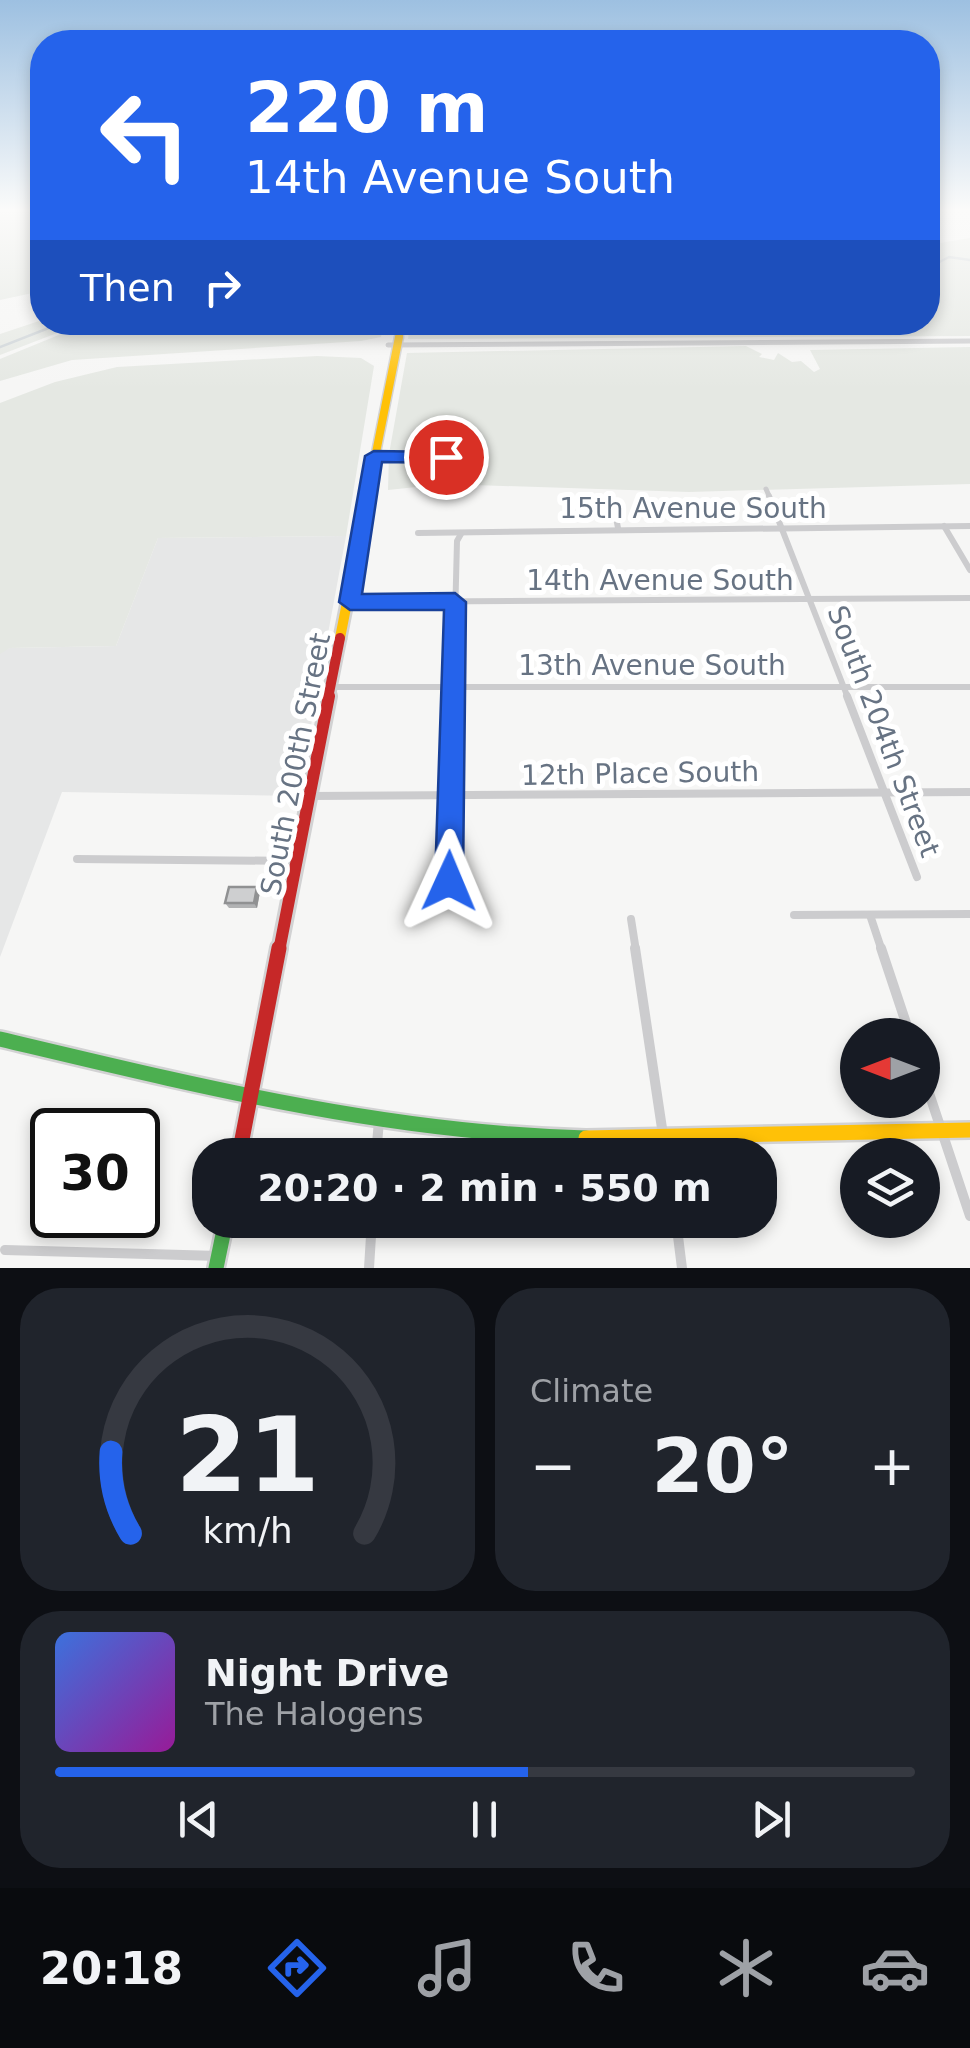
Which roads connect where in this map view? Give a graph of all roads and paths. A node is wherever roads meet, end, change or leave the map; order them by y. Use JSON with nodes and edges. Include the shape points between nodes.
{"nodes":[{"id":1,"x":397,"y":335,"type":"edge"},
{"id":2,"x":970,"y":342,"type":"edge"},
{"id":3,"x":393,"y":345,"type":"junction"},
{"id":4,"x":374,"y":456,"type":"junction"},
{"id":5,"x":446,"y":457,"type":"dead end"},
{"id":6,"x":766,"y":490,"type":"dead end"},
{"id":7,"x":612,"y":495,"type":"dead end"},
{"id":8,"x":944,"y":526,"type":"junction"},
{"id":9,"x":970,"y":526,"type":"edge"},
{"id":10,"x":781,"y":527,"type":"junction"},
{"id":11,"x":618,"y":528,"type":"junction"},
{"id":12,"x":418,"y":533,"type":"dead end"},
{"id":13,"x":461,"y":534,"type":"junction"},
{"id":14,"x":970,"y":570,"type":"edge"},
{"id":15,"x":970,"y":598,"type":"edge"},
{"id":16,"x":809,"y":600,"type":"junction"},
{"id":17,"x":350,"y":602,"type":"junction"},
{"id":18,"x":455,"y":602,"type":"junction"},
{"id":19,"x":334,"y":686,"type":"junction"},
{"id":20,"x":970,"y":687,"type":"edge"},
{"id":21,"x":454,"y":688,"type":"junction"},
{"id":22,"x":844,"y":688,"type":"junction"},
{"id":23,"x":883,"y":792,"type":"junction"},
{"id":24,"x":970,"y":792,"type":"edge"},
{"id":25,"x":311,"y":796,"type":"junction"},
{"id":26,"x":451,"y":797,"type":"junction"},
{"id":27,"x":76,"y":858,"type":"dead end"},
{"id":28,"x":298,"y":861,"type":"junction"},
{"id":29,"x":916,"y":877,"type":"dead end"},
{"id":30,"x":449,"y":881,"type":"dead end"},
{"id":31,"x":794,"y":914,"type":"dead end"},
{"id":32,"x":970,"y":914,"type":"edge"},
{"id":33,"x":870,"y":915,"type":"junction"},
{"id":34,"x":632,"y":919,"type":"dead end"},
{"id":35,"x":904,"y":1018,"type":"edge"},
{"id":36,"x":0,"y":1039,"type":"edge"},
{"id":37,"x":250,"y":1096,"type":"junction"},
{"id":38,"x":938,"y":1118,"type":"edge"},
{"id":39,"x":379,"y":1119,"type":"junction"},
{"id":40,"x":942,"y":1130,"type":"junction"},
{"id":41,"x":970,"y":1130,"type":"edge"},
{"id":42,"x":664,"y":1136,"type":"junction"},
{"id":43,"x":242,"y":1138,"type":"edge"},
{"id":44,"x":377,"y":1138,"type":"edge"},
{"id":45,"x":970,"y":1216,"type":"edge"},
{"id":46,"x":370,"y":1238,"type":"edge"},
{"id":47,"x":678,"y":1238,"type":"edge"},
{"id":48,"x":5,"y":1250,"type":"dead end"},
{"id":49,"x":218,"y":1262,"type":"edge"},
{"id":50,"x":368,"y":1268,"type":"edge"},
{"id":51,"x":682,"y":1268,"type":"edge"}],
"edges":[{"from":1,"to":3,"type":"main road","name":"South 200th Street"},
{"from":2,"to":3,"type":"street"},
{"from":3,"to":4,"type":"main road","name":"South 200th Street"},
{"from":4,"to":5,"type":"street"},
{"from":4,"to":17,"type":"main road","name":"South 200th Street"},
{"from":6,"to":10,"type":"street","name":"South 204th Street"},
{"from":7,"to":11,"type":"street"},
{"from":8,"to":9,"type":"street","name":"15th Avenue South"},
{"from":8,"to":10,"type":"street","name":"15th Avenue South"},
{"from":8,"to":14,"type":"street"},
{"from":10,"to":11,"type":"street","name":"15th Avenue South"},
{"from":10,"to":16,"type":"street","name":"South 204th Street"},
{"from":11,"to":13,"type":"street","name":"15th Avenue South"},
{"from":12,"to":13,"type":"street","name":"15th Avenue South"},
{"from":13,"to":18,"type":"street"},
{"from":15,"to":16,"type":"street","name":"14th Avenue South"},
{"from":16,"to":18,"type":"street","name":"14th Avenue South"},
{"from":16,"to":22,"type":"street","name":"South 204th Street"},
{"from":17,"to":18,"type":"street","name":"14th Avenue South"},
{"from":17,"to":19,"type":"main road","name":"South 200th Street"},
{"from":18,"to":21,"type":"street"},
{"from":19,"to":21,"type":"street","name":"13th Avenue South"},
{"from":19,"to":25,"type":"main road","name":"South 200th Street"},
{"from":20,"to":22,"type":"street","name":"13th Avenue South"},
{"from":21,"to":22,"type":"street","name":"13th Avenue South"},
{"from":21,"to":26,"type":"street"},
{"from":22,"to":23,"type":"street","name":"South 204th Street"},
{"from":23,"to":24,"type":"street","name":"12th Place South"},
{"from":23,"to":26,"type":"street","name":"12th Place South"},
{"from":23,"to":29,"type":"street","name":"South 204th Street"},
{"from":25,"to":26,"type":"street","name":"12th Place South"},
{"from":25,"to":28,"type":"main road","name":"South 200th Street"},
{"from":26,"to":30,"type":"street"},
{"from":27,"to":28,"type":"street"},
{"from":28,"to":37,"type":"main road","name":"South 200th Street"},
{"from":31,"to":33,"type":"street"},
{"from":32,"to":33,"type":"street"},
{"from":33,"to":35,"type":"street"},
{"from":34,"to":42,"type":"street"},
{"from":36,"to":37,"type":"main road"},
{"from":37,"to":39,"type":"main road"},
{"from":37,"to":43,"type":"main road","name":"South 200th Street"},
{"from":38,"to":40,"type":"street"},
{"from":39,"to":42,"type":"main road","via":[[503,1136]]},
{"from":39,"to":44,"type":"street"},
{"from":40,"to":41,"type":"main road"},
{"from":40,"to":42,"type":"main road"},
{"from":40,"to":45,"type":"street"},
{"from":46,"to":50,"type":"street"},
{"from":47,"to":51,"type":"street"},
{"from":48,"to":49,"type":"street"}]}
